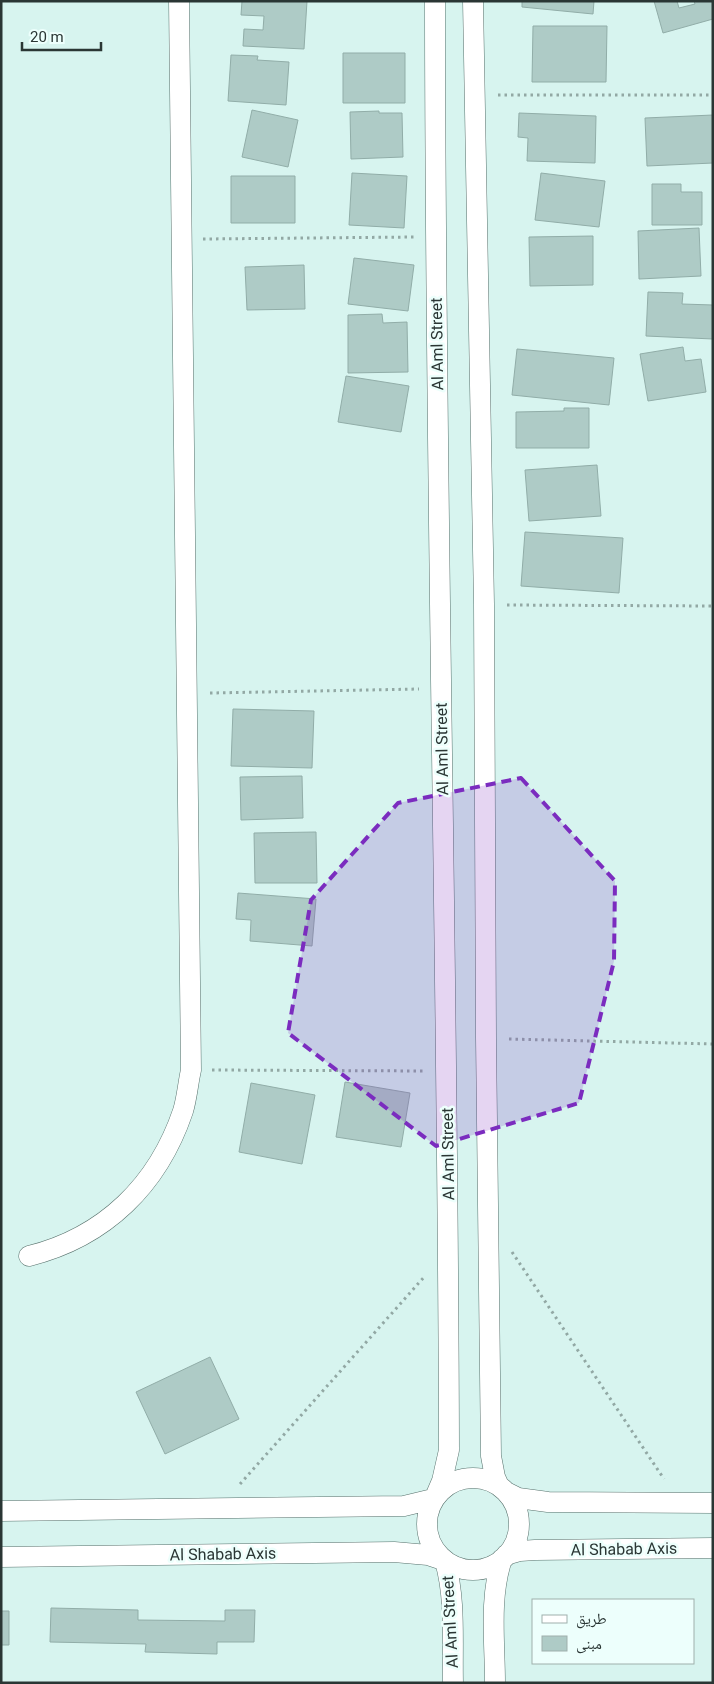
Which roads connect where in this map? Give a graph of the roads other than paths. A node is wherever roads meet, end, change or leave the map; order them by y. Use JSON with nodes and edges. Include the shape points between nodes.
{"nodes":[{"id":1,"x":179,"y":1,"type":"edge"},
{"id":2,"x":435,"y":1,"type":"edge"},
{"id":3,"x":473,"y":1,"type":"edge"},
{"id":4,"x":29,"y":1256,"type":"dead end"},
{"id":5,"x":503,"y":1490,"type":"junction"},
{"id":6,"x":435,"y":1497,"type":"junction"},
{"id":7,"x":713,"y":1503,"type":"edge"},
{"id":8,"x":1,"y":1511,"type":"edge"},
{"id":9,"x":713,"y":1548,"type":"edge"},
{"id":10,"x":1,"y":1557,"type":"edge"},
{"id":11,"x":504,"y":1557,"type":"junction"},
{"id":12,"x":444,"y":1560,"type":"junction"},
{"id":13,"x":453,"y":1683,"type":"edge"},
{"id":14,"x":496,"y":1683,"type":"edge"}],
"edges":[{"from":1,"to":4,"type":"street","via":[[191,1070],[184,1110],[169,1147],[147,1181],[119,1211],[86,1234],[49,1251]]},
{"from":2,"to":6,"type":"street","name":"Al Aml Street","via":[[449,1450]]},
{"from":3,"to":5,"type":"street","via":[[484,604],[491,1456],[495,1477]]},
{"from":5,"to":6,"type":"street","via":[[489,1481],[466,1478],[450,1484]]},
{"from":5,"to":7,"type":"street","via":[[518,1498],[548,1502]]},
{"from":5,"to":11,"type":"street","via":[[514,1503],[519,1524],[513,1546]]},
{"from":6,"to":8,"type":"street","via":[[404,1506]]},
{"from":6,"to":12,"type":"street","via":[[428,1512],[427,1525],[434,1550]]},
{"from":9,"to":11,"type":"street","name":"Al Shabab Axis","via":[[535,1550]]},
{"from":10,"to":12,"type":"street","name":"Al Shabab Axis","via":[[394,1552]]},
{"from":11,"to":12,"type":"street","via":[[474,1570]]},
{"from":11,"to":14,"type":"street","via":[[498,1571],[494,1598]]},
{"from":12,"to":13,"type":"street","name":"Al Aml Street","via":[[452,1600]]}]}
